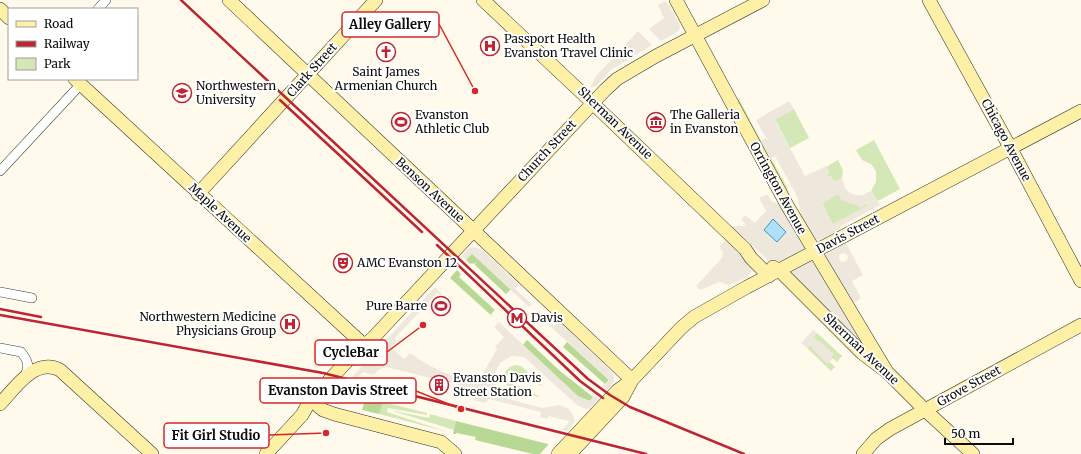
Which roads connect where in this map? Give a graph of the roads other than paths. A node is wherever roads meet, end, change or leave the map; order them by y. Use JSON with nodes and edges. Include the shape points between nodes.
{"nodes":[{"id":1,"x":106,"y":0,"type":"edge"},
{"id":2,"x":229,"y":0,"type":"edge"},
{"id":3,"x":376,"y":0,"type":"edge"},
{"id":4,"x":483,"y":0,"type":"edge"},
{"id":5,"x":676,"y":0,"type":"edge"},
{"id":6,"x":763,"y":0,"type":"edge"},
{"id":7,"x":929,"y":0,"type":"edge"},
{"id":8,"x":99,"y":8,"type":"edge"},
{"id":9,"x":0,"y":9,"type":"edge"},
{"id":10,"x":8,"y":17,"type":"edge"},
{"id":11,"x":695,"y":36,"type":"junction"},
{"id":12,"x":308,"y":74,"type":"junction"},
{"id":13,"x":78,"y":82,"type":"edge"},
{"id":14,"x":592,"y":102,"type":"junction"},
{"id":15,"x":1081,"y":111,"type":"edge"},
{"id":16,"x":1011,"y":149,"type":"junction"},
{"id":17,"x":0,"y":171,"type":"edge"},
{"id":18,"x":198,"y":194,"type":"junction"},
{"id":19,"x":473,"y":230,"type":"junction"},
{"id":20,"x":814,"y":252,"type":"junction"},
{"id":21,"x":774,"y":274,"type":"junction"},
{"id":22,"x":1081,"y":281,"type":"edge"},
{"id":23,"x":0,"y":292,"type":"edge"},
{"id":24,"x":32,"y":298,"type":"dead end"},
{"id":25,"x":1081,"y":325,"type":"edge"},
{"id":26,"x":365,"y":346,"type":"junction"},
{"id":27,"x":0,"y":348,"type":"edge"},
{"id":28,"x":887,"y":372,"type":"junction"},
{"id":29,"x":25,"y":377,"type":"junction"},
{"id":30,"x":632,"y":380,"type":"junction"},
{"id":31,"x":0,"y":404,"type":"edge"},
{"id":32,"x":318,"y":406,"type":"junction"},
{"id":33,"x":926,"y":410,"type":"junction"},
{"id":34,"x":302,"y":415,"type":"junction"},
{"id":35,"x":152,"y":454,"type":"edge"},
{"id":36,"x":266,"y":454,"type":"edge"},
{"id":37,"x":454,"y":454,"type":"edge"},
{"id":38,"x":558,"y":454,"type":"edge"},
{"id":39,"x":570,"y":454,"type":"edge"},
{"id":40,"x":863,"y":454,"type":"edge"},
{"id":41,"x":973,"y":454,"type":"edge"}],
"edges":[{"from":1,"to":8,"type":"street"},
{"from":2,"to":12,"type":"street","name":"Benson Avenue"},
{"from":3,"to":12,"type":"street","name":"Clark Street"},
{"from":4,"to":14,"type":"street","name":"Sherman Avenue"},
{"from":5,"to":11,"type":"street","name":"Orrington Avenue"},
{"from":6,"to":11,"type":"street","name":"Church Street"},
{"from":7,"to":16,"type":"street","name":"Chicago Avenue"},
{"from":9,"to":10,"type":"street"},
{"from":11,"to":14,"type":"street","name":"Church Street","via":[[617,79]]},
{"from":11,"to":20,"type":"street","name":"Orrington Avenue"},
{"from":12,"to":18,"type":"street","name":"Clark Street"},
{"from":12,"to":19,"type":"street","name":"Benson Avenue"},
{"from":13,"to":17,"type":"street"},
{"from":13,"to":18,"type":"street","name":"Maple Avenue"},
{"from":14,"to":19,"type":"street","name":"Church Street"},
{"from":14,"to":21,"type":"street","name":"Sherman Avenue","via":[[745,248],[758,256]]},
{"from":15,"to":16,"type":"street","name":"Davis Street"},
{"from":16,"to":20,"type":"street","name":"Davis Street"},
{"from":16,"to":22,"type":"street","name":"Chicago Avenue"},
{"from":18,"to":26,"type":"street","name":"Maple Avenue"},
{"from":19,"to":26,"type":"street","name":"Church Street"},
{"from":19,"to":30,"type":"street","name":"Benson Avenue"},
{"from":20,"to":21,"type":"street","name":"Davis Street"},
{"from":20,"to":28,"type":"street","name":"Orrington Avenue"},
{"from":21,"to":28,"type":"street","name":"Sherman Avenue"},
{"from":21,"to":30,"type":"street","name":"Davis Street","via":[[694,317]]},
{"from":23,"to":24,"type":"street"},
{"from":25,"to":33,"type":"street","name":"Grove Street"},
{"from":26,"to":32,"type":"street","name":"Church Street","via":[[357,363]]},
{"from":26,"to":34,"type":"street","name":"Church Street","via":[[350,358],[310,401]]},
{"from":27,"to":29,"type":"street","via":[[21,352],[28,363]]},
{"from":28,"to":33,"type":"street","name":"Sherman Avenue"},
{"from":29,"to":31,"type":"street"},
{"from":29,"to":35,"type":"street","via":[[38,369],[54,366]]},
{"from":30,"to":38,"type":"street","name":"Davis Street","via":[[617,391]]},
{"from":30,"to":39,"type":"street","name":"Davis Street","via":[[623,397]]},
{"from":32,"to":34,"type":"street","name":"Church Street"},
{"from":32,"to":37,"type":"street","via":[[334,414],[441,442]]},
{"from":33,"to":40,"type":"street","name":"Grove Street","via":[[890,429],[876,439]]},
{"from":33,"to":41,"type":"street","name":"Sherman Avenue"},
{"from":34,"to":36,"type":"street","name":"Church Street"}]}
